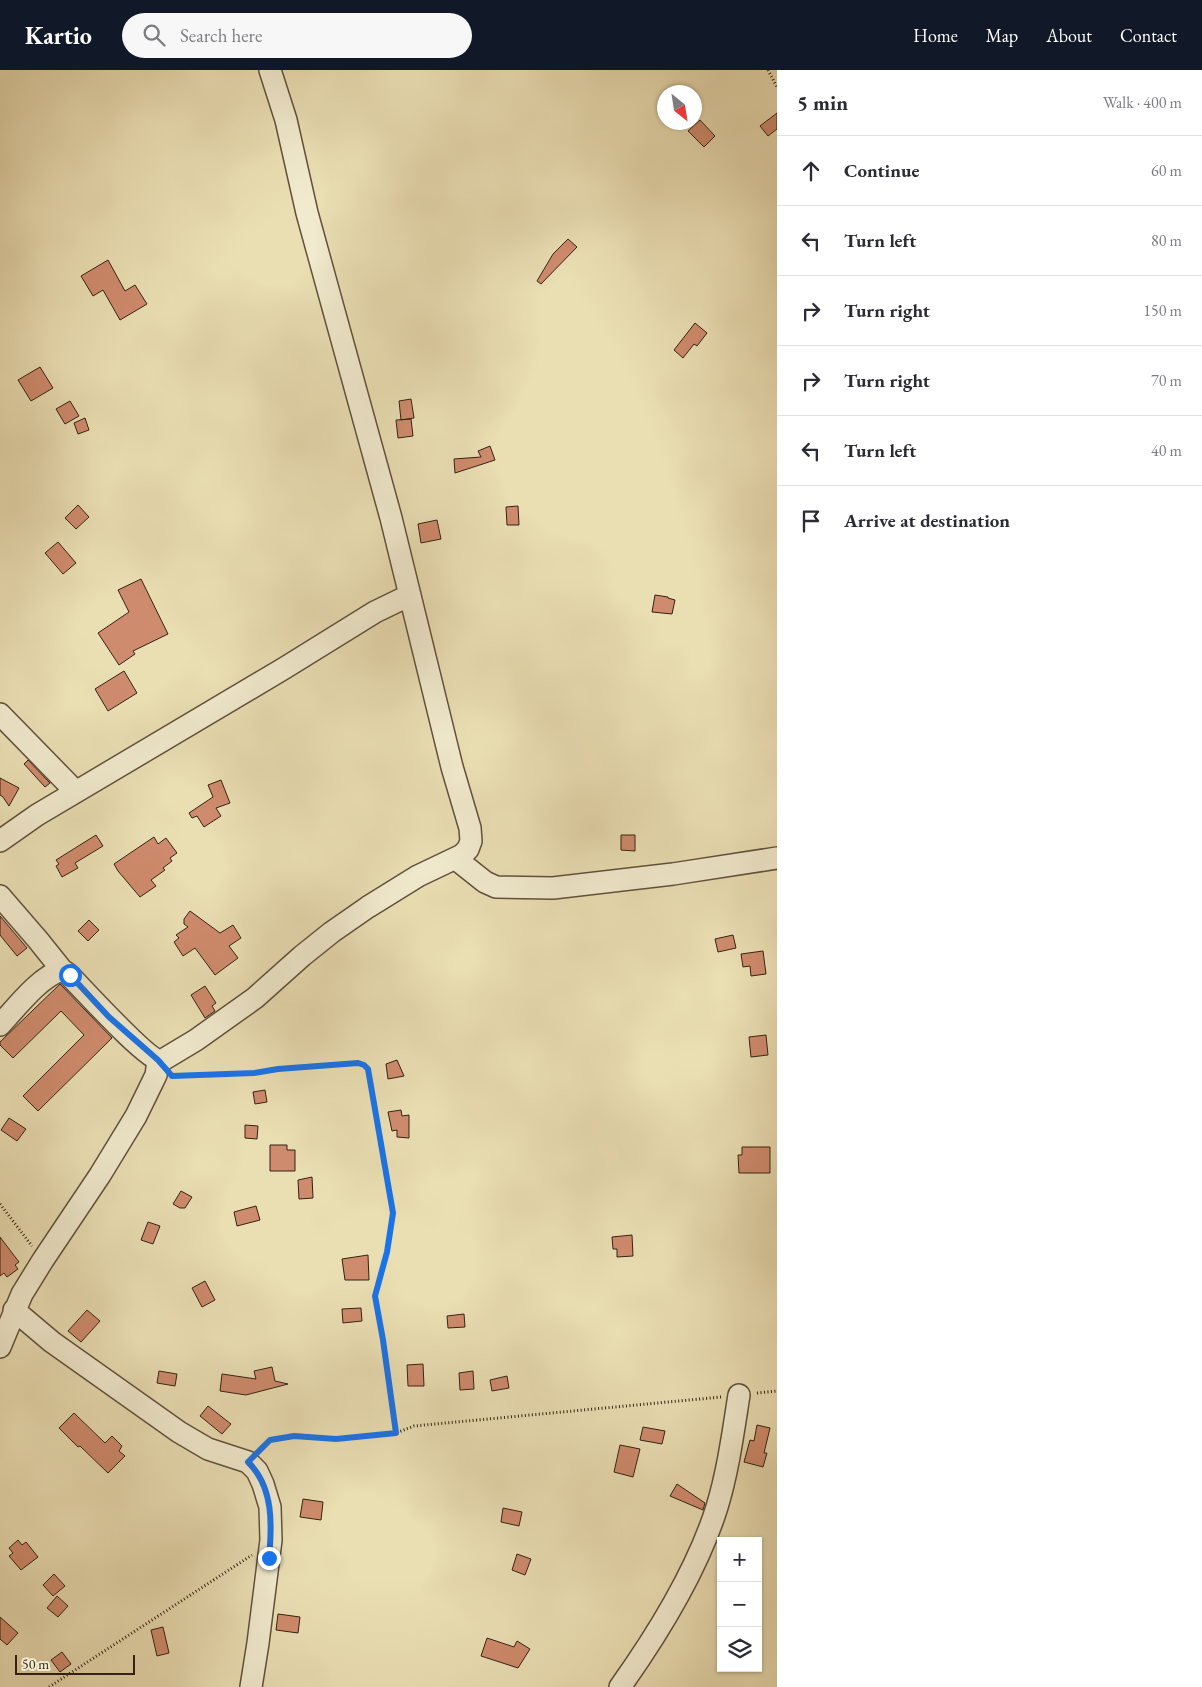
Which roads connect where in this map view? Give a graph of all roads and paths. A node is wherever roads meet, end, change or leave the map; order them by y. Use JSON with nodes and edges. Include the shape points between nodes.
{"nodes":[{"id":1,"x":270,"y":70,"type":"edge"},
{"id":2,"x":768,"y":70,"type":"edge"},
{"id":3,"x":777,"y":87,"type":"edge"},
{"id":4,"x":410,"y":595,"type":"junction"},
{"id":5,"x":0,"y":714,"type":"edge"},
{"id":6,"x":76,"y":792,"type":"junction"},
{"id":7,"x":0,"y":841,"type":"edge"},
{"id":8,"x":777,"y":858,"type":"edge"},
{"id":9,"x":456,"y":859,"type":"junction"},
{"id":10,"x":0,"y":896,"type":"edge"},
{"id":11,"x":62,"y":970,"type":"junction"},
{"id":12,"x":0,"y":1025,"type":"edge"},
{"id":13,"x":158,"y":1060,"type":"junction"},
{"id":14,"x":0,"y":1204,"type":"edge"},
{"id":15,"x":43,"y":1260,"type":"junction"},
{"id":16,"x":14,"y":1310,"type":"junction"},
{"id":17,"x":0,"y":1347,"type":"edge"},
{"id":18,"x":777,"y":1392,"type":"edge"},
{"id":19,"x":739,"y":1395,"type":"junction"},
{"id":20,"x":396,"y":1433,"type":"junction"},
{"id":21,"x":248,"y":1462,"type":"junction"},
{"id":22,"x":271,"y":1540,"type":"junction"},
{"id":23,"x":49,"y":1687,"type":"edge"},
{"id":24,"x":251,"y":1687,"type":"edge"},
{"id":25,"x":620,"y":1687,"type":"edge"}],
"edges":[{"from":1,"to":4,"type":"street","via":[[286,120],[307,213]]},
{"from":2,"to":3,"type":"path"},
{"from":4,"to":6,"type":"street","via":[[367,617]]},
{"from":4,"to":9,"type":"street","via":[[470,828],[468,849]]},
{"from":5,"to":6,"type":"street"},
{"from":6,"to":7,"type":"street"},
{"from":8,"to":9,"type":"street","via":[[553,888],[496,887]]},
{"from":9,"to":13,"type":"street","via":[[418,876],[368,907],[302,956],[255,998],[196,1040]]},
{"from":10,"to":11,"type":"street"},
{"from":11,"to":12,"type":"street","via":[[33,990]]},
{"from":11,"to":13,"type":"street"},
{"from":13,"to":15,"type":"street","via":[[156,1075],[136,1116]]},
{"from":13,"to":20,"type":"path","via":[[172,1076],[254,1073],[358,1063],[368,1069],[393,1213],[375,1296]]},
{"from":14,"to":15,"type":"path"},
{"from":15,"to":16,"type":"street"},
{"from":16,"to":17,"type":"street"},
{"from":16,"to":21,"type":"street","via":[[52,1342],[178,1432],[208,1449]]},
{"from":18,"to":19,"type":"path"},
{"from":19,"to":20,"type":"path","via":[[414,1426]]},
{"from":19,"to":25,"type":"street","via":[[724,1481],[703,1543],[668,1612]]},
{"from":20,"to":21,"type":"path","via":[[336,1439],[294,1436],[270,1440]]},
{"from":21,"to":22,"type":"street","via":[[257,1471],[268,1498]]},
{"from":22,"to":23,"type":"path","via":[[244,1561]]},
{"from":22,"to":24,"type":"street"}]}
